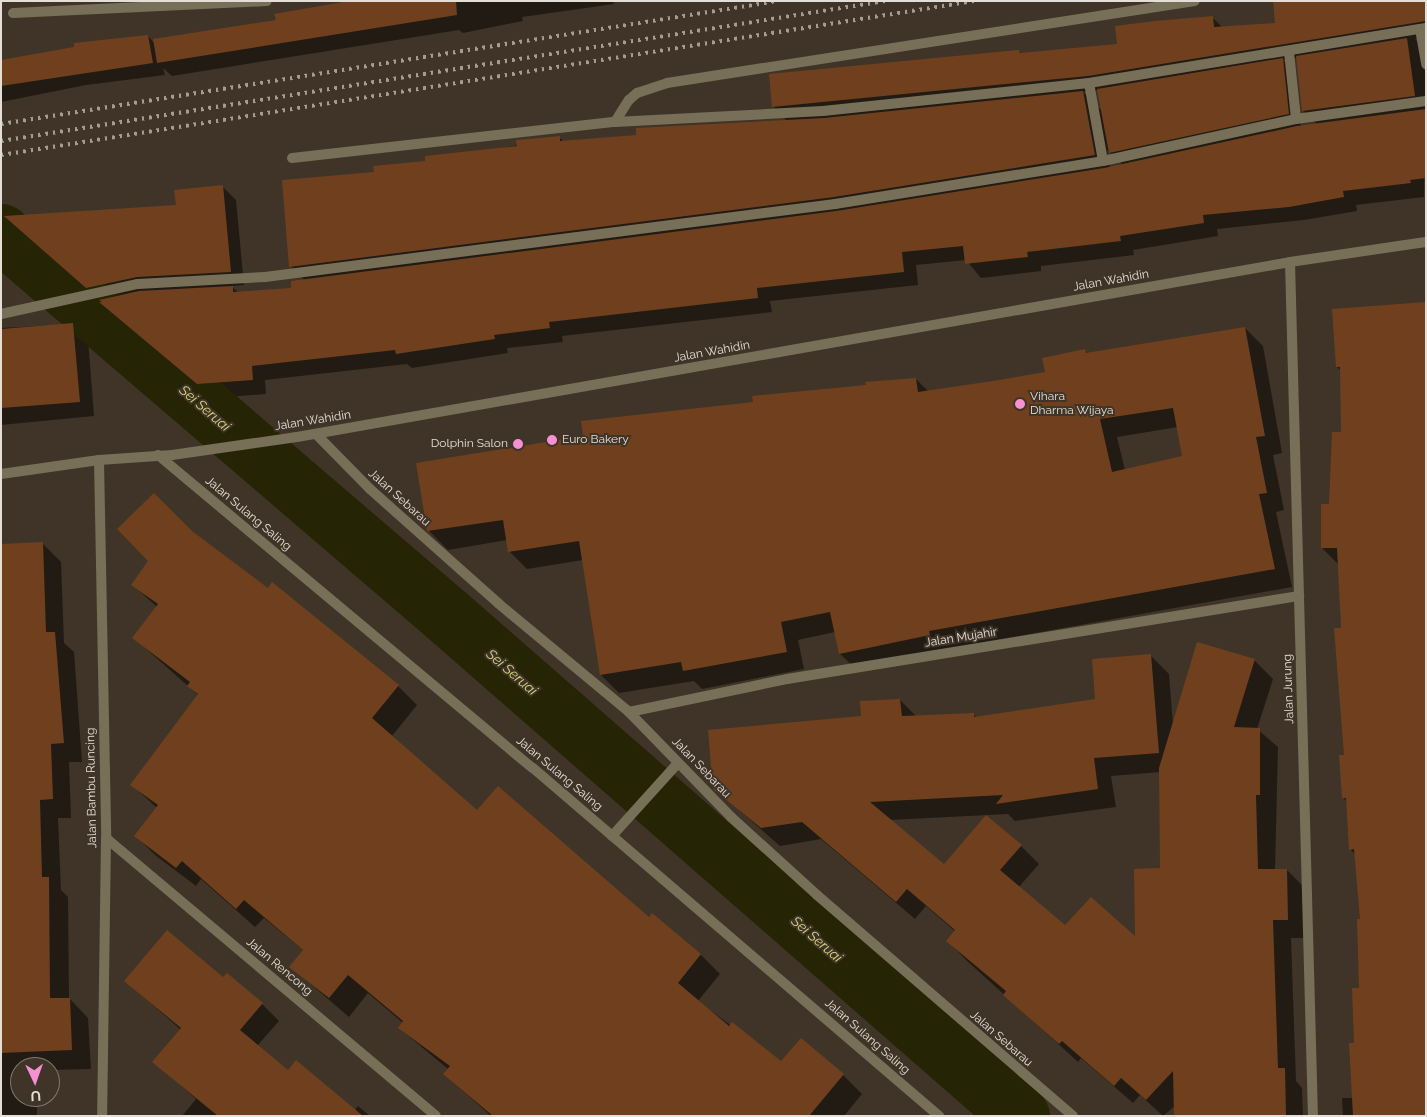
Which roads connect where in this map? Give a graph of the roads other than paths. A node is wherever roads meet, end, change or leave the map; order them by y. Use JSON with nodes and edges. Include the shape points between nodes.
{"nodes":[{"id":1,"x":267,"y":1,"type":"edge"},
{"id":2,"x":1195,"y":1,"type":"edge"},
{"id":3,"x":13,"y":13,"type":"dead end"},
{"id":4,"x":1423,"y":28,"type":"edge"},
{"id":5,"x":1288,"y":52,"type":"junction"},
{"id":6,"x":1426,"y":64,"type":"edge"},
{"id":7,"x":1088,"y":83,"type":"junction"},
{"id":8,"x":1426,"y":101,"type":"edge"},
{"id":9,"x":1296,"y":118,"type":"junction"},
{"id":10,"x":615,"y":122,"type":"junction"},
{"id":11,"x":292,"y":158,"type":"dead end"},
{"id":12,"x":1104,"y":161,"type":"junction"},
{"id":13,"x":1426,"y":242,"type":"edge"},
{"id":14,"x":1290,"y":262,"type":"junction"},
{"id":15,"x":1,"y":314,"type":"edge"},
{"id":16,"x":316,"y":434,"type":"junction"},
{"id":17,"x":158,"y":455,"type":"junction"},
{"id":18,"x":99,"y":460,"type":"junction"},
{"id":19,"x":1,"y":474,"type":"edge"},
{"id":20,"x":1299,"y":596,"type":"junction"},
{"id":21,"x":629,"y":712,"type":"junction"},
{"id":22,"x":678,"y":763,"type":"junction"},
{"id":23,"x":612,"y":836,"type":"junction"},
{"id":24,"x":106,"y":838,"type":"junction"},
{"id":25,"x":102,"y":1116,"type":"edge"},
{"id":26,"x":436,"y":1116,"type":"edge"},
{"id":27,"x":939,"y":1116,"type":"edge"},
{"id":28,"x":1073,"y":1116,"type":"edge"},
{"id":29,"x":1313,"y":1116,"type":"edge"}],
"edges":[{"from":1,"to":3,"type":"street"},
{"from":2,"to":10,"type":"street","via":[[667,83],[629,100]]},
{"from":4,"to":5,"type":"street"},
{"from":4,"to":6,"type":"street"},
{"from":5,"to":7,"type":"street"},
{"from":5,"to":9,"type":"street"},
{"from":7,"to":10,"type":"street","via":[[823,111]]},
{"from":7,"to":12,"type":"street"},
{"from":8,"to":9,"type":"street"},
{"from":9,"to":12,"type":"street"},
{"from":10,"to":11,"type":"street"},
{"from":12,"to":15,"type":"street","via":[[835,204],[265,277],[138,284]]},
{"from":13,"to":14,"type":"street","name":"Jalan Wahidin"},
{"from":14,"to":16,"type":"street","name":"Jalan Wahidin"},
{"from":14,"to":20,"type":"street","name":"Jalan Jurung"},
{"from":16,"to":17,"type":"street","name":"Jalan Wahidin"},
{"from":16,"to":21,"type":"street","name":"Jalan Sebarau","via":[[399,515]]},
{"from":17,"to":18,"type":"street","name":"Jalan Wahidin"},
{"from":17,"to":23,"type":"street","name":"Jalan Sulang Saling"},
{"from":18,"to":19,"type":"street","name":"Jalan Wahidin"},
{"from":18,"to":24,"type":"street","name":"Jalan Bambu Runcing"},
{"from":20,"to":21,"type":"street","name":"Jalan Mujahir","via":[[787,680]]},
{"from":20,"to":29,"type":"street","name":"Jalan Jurung"},
{"from":21,"to":22,"type":"street","name":"Jalan Sebarau"},
{"from":22,"to":23,"type":"street"},
{"from":22,"to":28,"type":"street","name":"Jalan Sebarau","via":[[817,895]]},
{"from":23,"to":27,"type":"street","name":"Jalan Sulang Saling"},
{"from":24,"to":25,"type":"street","name":"Jalan Bambu Runcing"},
{"from":24,"to":26,"type":"street","name":"Jalan Rencong"}]}
